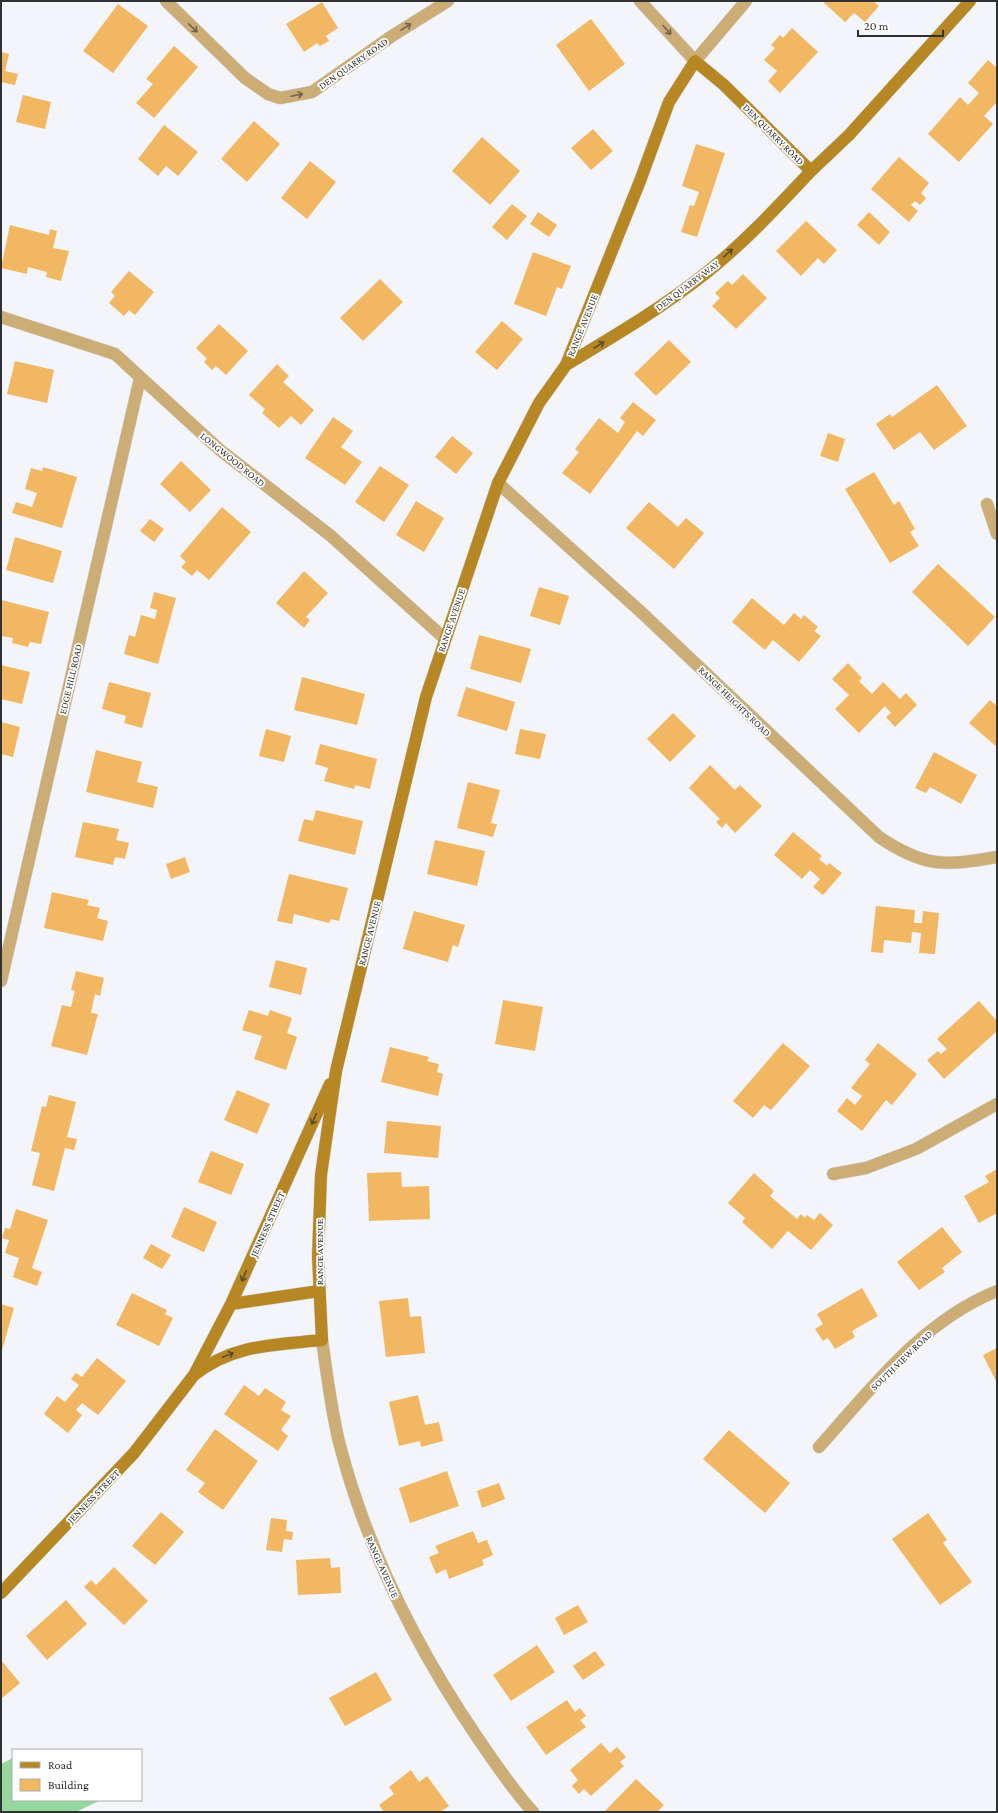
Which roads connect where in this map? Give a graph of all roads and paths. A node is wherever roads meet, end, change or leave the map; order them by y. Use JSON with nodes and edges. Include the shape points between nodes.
{"nodes":[{"id":1,"x":166,"y":1,"type":"edge"},
{"id":2,"x":448,"y":1,"type":"edge"},
{"id":3,"x":640,"y":1,"type":"edge"},
{"id":4,"x":746,"y":1,"type":"edge"},
{"id":5,"x":970,"y":1,"type":"edge"},
{"id":6,"x":695,"y":61,"type":"junction"},
{"id":7,"x":811,"y":171,"type":"junction"},
{"id":8,"x":1,"y":317,"type":"edge"},
{"id":9,"x":566,"y":365,"type":"junction"},
{"id":10,"x":140,"y":378,"type":"junction"},
{"id":11,"x":498,"y":483,"type":"junction"},
{"id":12,"x":987,"y":504,"type":"dead end"},
{"id":13,"x":997,"y":534,"type":"edge"},
{"id":14,"x":444,"y":638,"type":"junction"},
{"id":15,"x":997,"y":857,"type":"edge"},
{"id":16,"x":1,"y":981,"type":"edge"},
{"id":17,"x":336,"y":1071,"type":"junction"},
{"id":18,"x":997,"y":1104,"type":"edge"},
{"id":19,"x":833,"y":1174,"type":"dead end"},
{"id":20,"x":319,"y":1291,"type":"junction"},
{"id":21,"x":997,"y":1292,"type":"edge"},
{"id":22,"x":231,"y":1304,"type":"junction"},
{"id":23,"x":322,"y":1340,"type":"junction"},
{"id":24,"x":194,"y":1375,"type":"junction"},
{"id":25,"x":819,"y":1447,"type":"dead end"},
{"id":26,"x":1,"y":1593,"type":"edge"},
{"id":27,"x":532,"y":1812,"type":"edge"}],
"edges":[{"from":1,"to":2,"type":"street","name":"DEN QUARRY ROAD","one_way":true,"via":[[245,78],[268,94],[280,98],[312,92],[392,36]]},
{"from":3,"to":6,"type":"street","name":"DEN QUARRY ROAD","one_way":true},
{"from":4,"to":6,"type":"street"},
{"from":5,"to":7,"type":"street","name":"DEN QUARRY ROAD","via":[[849,135]]},
{"from":6,"to":7,"type":"street","name":"DEN QUARRY ROAD","via":[[724,85]]},
{"from":6,"to":9,"type":"street","name":"RANGE AVENUE","via":[[668,102],[640,181]]},
{"from":9,"to":7,"type":"street","name":"DEN QUARRY WAY","one_way":true,"via":[[665,303],[707,272],[764,221]]},
{"from":8,"to":10,"type":"street","name":"LONGWOOD ROAD","via":[[115,354]]},
{"from":9,"to":11,"type":"street","name":"RANGE AVENUE","via":[[540,403]]},
{"from":10,"to":14,"type":"street","name":"LONGWOOD ROAD","via":[[220,450],[331,536]]},
{"from":10,"to":16,"type":"street","name":"EDGE HILL ROAD"},
{"from":11,"to":14,"type":"street","name":"RANGE AVENUE"},
{"from":11,"to":15,"type":"street","name":"RANGE HEIGHTS ROAD","via":[[641,612],[879,837],[911,856],[941,864],[961,864]]},
{"from":12,"to":13,"type":"street"},
{"from":14,"to":17,"type":"street","name":"RANGE AVENUE","via":[[426,697]]},
{"from":17,"to":20,"type":"street","name":"RANGE AVENUE","via":[[320,1175]]},
{"from":17,"to":22,"type":"street","name":"JENNESS STREET","one_way":true},
{"from":18,"to":19,"type":"street","via":[[916,1149],[866,1168]]},
{"from":20,"to":22,"type":"street"},
{"from":20,"to":23,"type":"street","name":"RANGE AVENUE"},
{"from":21,"to":25,"type":"street","name":"SOUTH VIEW ROAD","via":[[959,1310],[913,1345]]},
{"from":22,"to":24,"type":"street","name":"JENNESS STREET"},
{"from":24,"to":23,"type":"street","name":"JENNESS STREET","one_way":true,"via":[[208,1364],[241,1350]]},
{"from":23,"to":27,"type":"street","name":"RANGE AVENUE","via":[[339,1441],[370,1537],[405,1614],[452,1700]]},
{"from":24,"to":26,"type":"street","name":"JENNESS STREET","via":[[134,1453]]}]}
